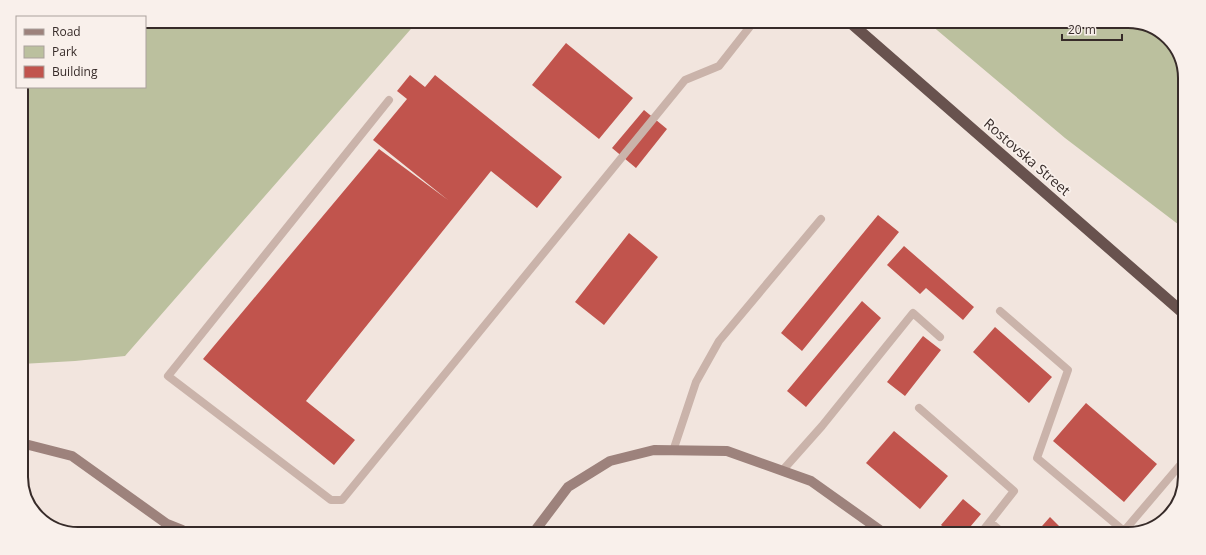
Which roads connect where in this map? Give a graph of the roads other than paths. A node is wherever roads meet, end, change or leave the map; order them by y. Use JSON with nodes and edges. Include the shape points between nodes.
{"nodes":[{"id":1,"x":749,"y":28,"type":"edge"},
{"id":2,"x":857,"y":28,"type":"edge"},
{"id":3,"x":389,"y":100,"type":"dead end"},
{"id":4,"x":821,"y":219,"type":"dead end"},
{"id":5,"x":1178,"y":309,"type":"edge"},
{"id":6,"x":1000,"y":311,"type":"dead end"},
{"id":7,"x":940,"y":337,"type":"dead end"},
{"id":8,"x":919,"y":408,"type":"dead end"},
{"id":9,"x":28,"y":445,"type":"edge"},
{"id":10,"x":673,"y":451,"type":"junction"},
{"id":11,"x":1178,"y":468,"type":"edge"},
{"id":12,"x":782,"y":471,"type":"junction"},
{"id":13,"x":990,"y":522,"type":"junction"},
{"id":14,"x":174,"y":527,"type":"edge"},
{"id":15,"x":538,"y":527,"type":"edge"},
{"id":16,"x":876,"y":527,"type":"edge"},
{"id":17,"x":986,"y":527,"type":"edge"},
{"id":18,"x":995,"y":527,"type":"edge"},
{"id":19,"x":1119,"y":527,"type":"edge"},
{"id":20,"x":1127,"y":527,"type":"edge"}],
"edges":[{"from":1,"to":3,"type":"lane","via":[[719,66],[685,80],[342,500],[331,500],[168,376]]},
{"from":2,"to":5,"type":"highway","name":"Rostovska Street"},
{"from":4,"to":10,"type":"lane","via":[[719,341],[696,382]]},
{"from":6,"to":19,"type":"lane","via":[[1068,370],[1037,458]]},
{"from":7,"to":12,"type":"lane","via":[[914,313]]},
{"from":8,"to":13,"type":"lane","via":[[1014,491]]},
{"from":9,"to":14,"type":"main road","via":[[72,456]]},
{"from":10,"to":12,"type":"main road","via":[[728,451]]},
{"from":10,"to":15,"type":"main road","via":[[654,450],[610,461],[568,487]]},
{"from":11,"to":20,"type":"lane"},
{"from":12,"to":16,"type":"main road","via":[[811,481]]},
{"from":13,"to":17,"type":"lane"},
{"from":13,"to":18,"type":"lane"}]}
